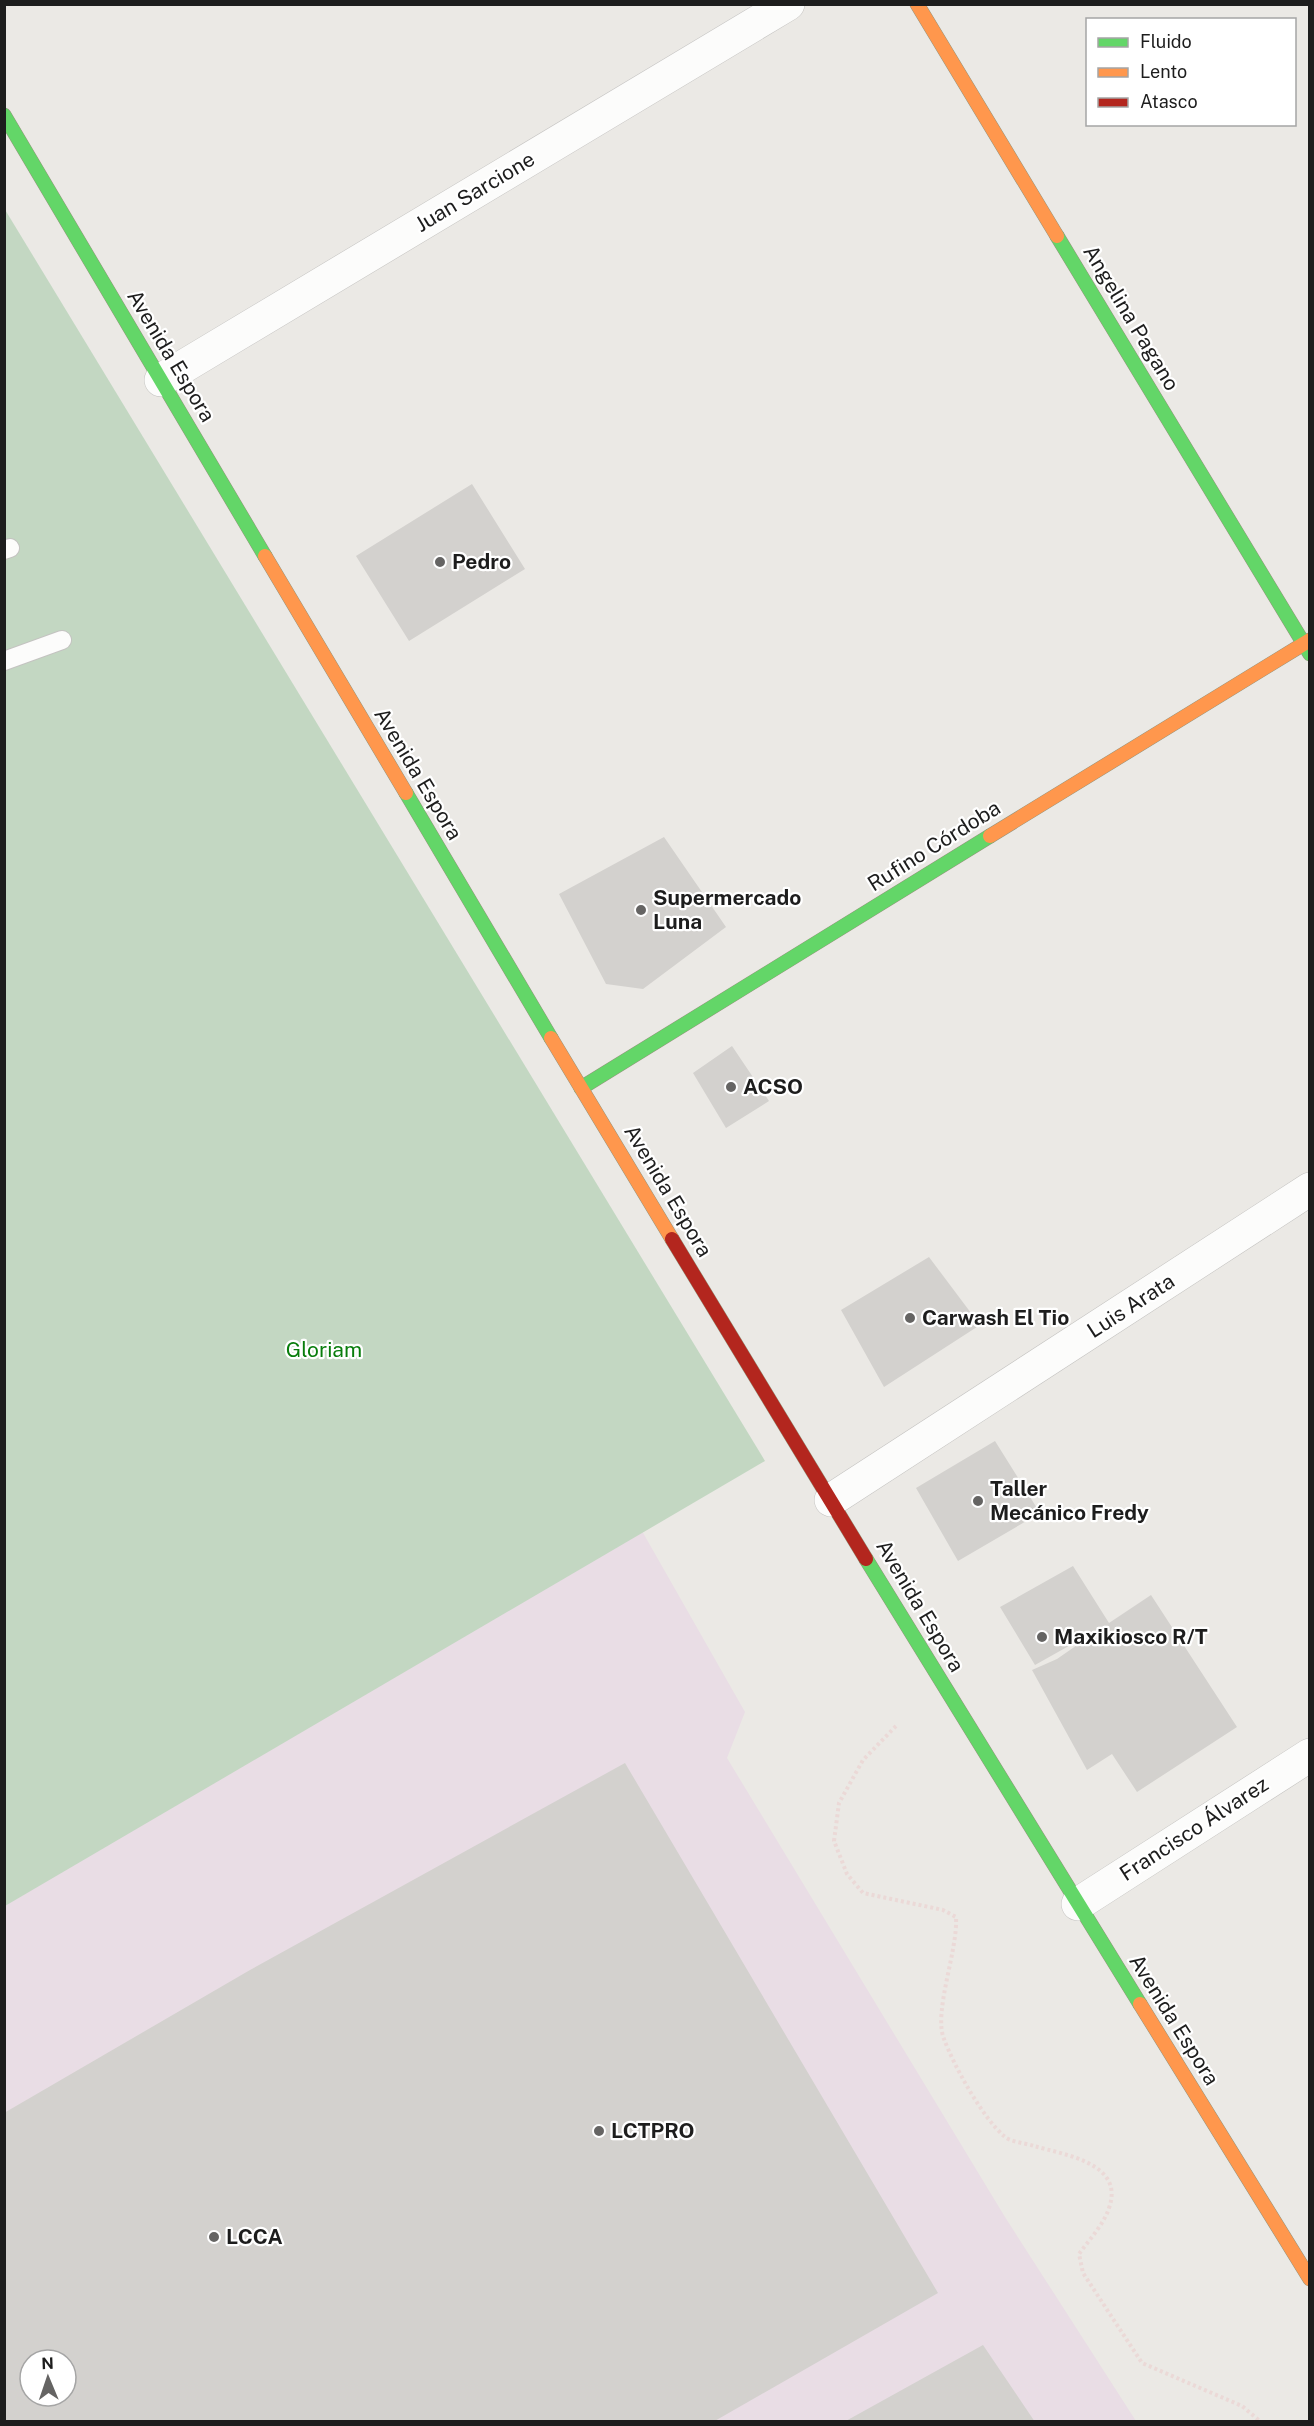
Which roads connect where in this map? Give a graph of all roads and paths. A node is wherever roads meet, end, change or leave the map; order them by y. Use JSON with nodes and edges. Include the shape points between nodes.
{"nodes":[{"id":1,"x":788,"y":4,"type":"edge"},
{"id":2,"x":917,"y":4,"type":"edge"},
{"id":3,"x":4,"y":115,"type":"edge"},
{"id":4,"x":161,"y":380,"type":"junction"},
{"id":5,"x":62,"y":640,"type":"dead end"},
{"id":6,"x":1308,"y":646,"type":"edge"},
{"id":7,"x":4,"y":661,"type":"edge"},
{"id":8,"x":581,"y":1088,"type":"junction"},
{"id":9,"x":1310,"y":1189,"type":"edge"},
{"id":10,"x":831,"y":1500,"type":"junction"},
{"id":11,"x":896,"y":1726,"type":"dead end"},
{"id":12,"x":1310,"y":1755,"type":"edge"},
{"id":13,"x":1078,"y":1904,"type":"junction"},
{"id":14,"x":1310,"y":2279,"type":"edge"},
{"id":15,"x":1261,"y":2421,"type":"edge"}],
"edges":[{"from":1,"to":4,"type":"street","name":"Juan Sarcione"},
{"from":2,"to":6,"type":"main road","name":"Angelina Pagano"},
{"from":3,"to":4,"type":"main road","name":"Avenida Espora"},
{"from":4,"to":8,"type":"main road","name":"Avenida Espora"},
{"from":5,"to":7,"type":"lane"},
{"from":6,"to":8,"type":"main road","name":"Rufino Córdoba"},
{"from":8,"to":10,"type":"main road","name":"Avenida Espora"},
{"from":9,"to":10,"type":"street","name":"Luis Arata"},
{"from":10,"to":13,"type":"main road","name":"Avenida Espora"},
{"from":11,"to":15,"type":"path","via":[[863,1760],[839,1803],[834,1841],[847,1874],[863,1893],[943,1910],[957,1917],[940,2020],[943,2037],[964,2079],[1005,2138],[1091,2164],[1108,2176],[1113,2191],[1109,2210],[1080,2254],[1083,2272],[1142,2363],[1242,2406]]},
{"from":12,"to":13,"type":"street","name":"Francisco Álvarez"},
{"from":13,"to":14,"type":"main road","name":"Avenida Espora"}]}
